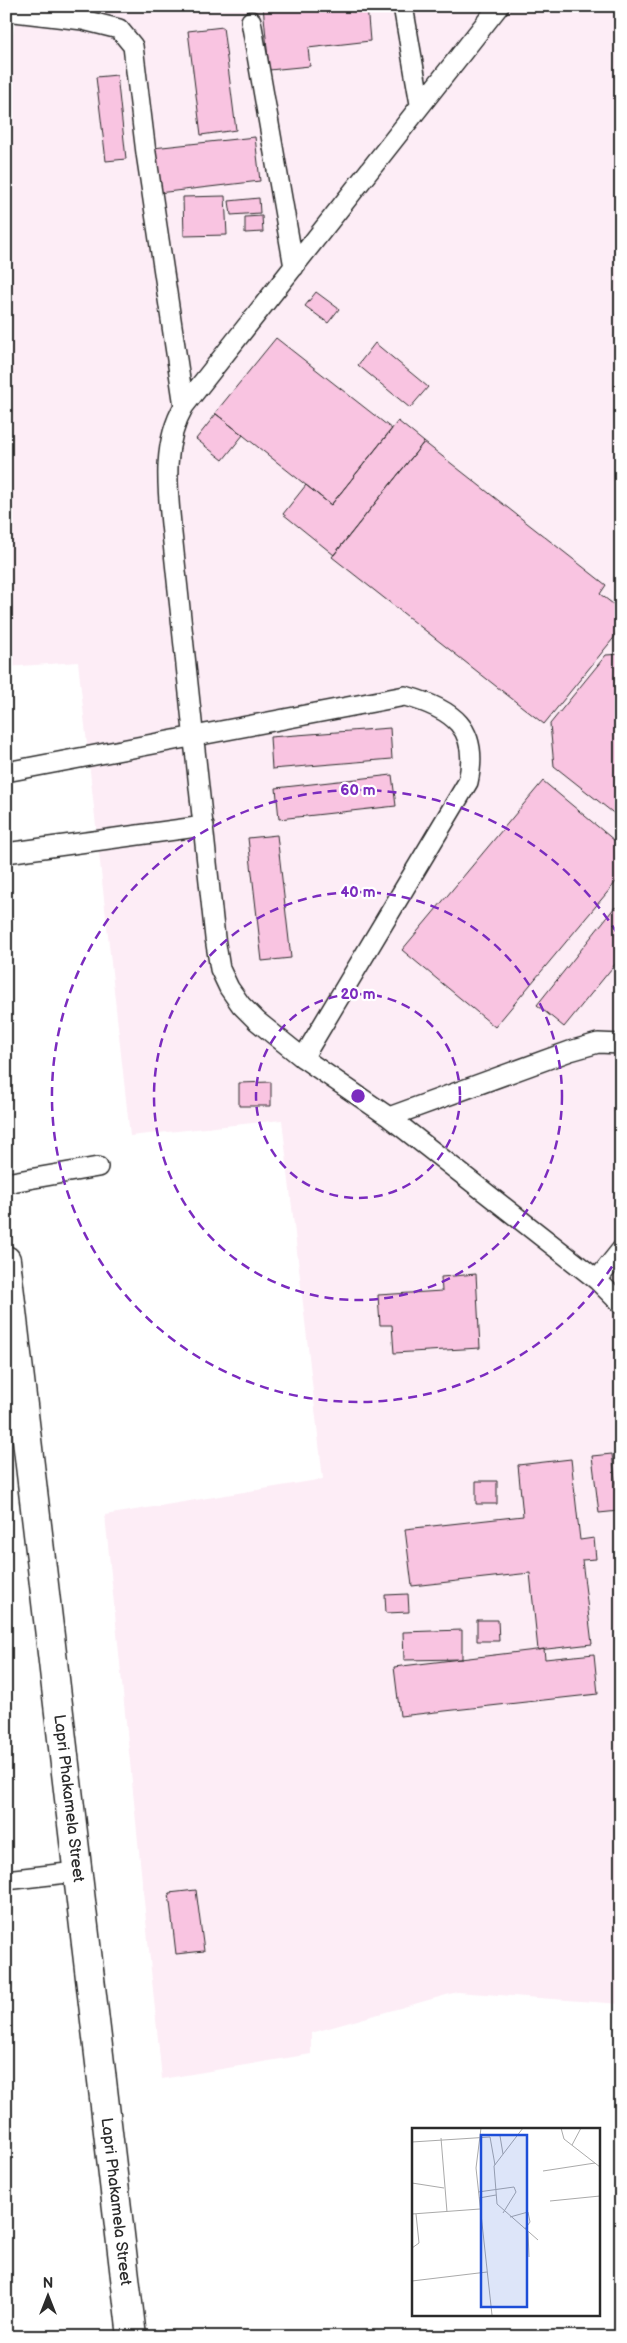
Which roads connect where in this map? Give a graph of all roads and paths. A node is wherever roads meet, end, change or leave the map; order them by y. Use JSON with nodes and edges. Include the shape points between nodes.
{"nodes":[{"id":1,"x":403,"y":6,"type":"edge"},
{"id":2,"x":499,"y":6,"type":"edge"},
{"id":3,"x":6,"y":11,"type":"edge"},
{"id":4,"x":251,"y":22,"type":"dead end"},
{"id":5,"x":420,"y":104,"type":"junction"},
{"id":6,"x":294,"y":267,"type":"junction"},
{"id":7,"x":184,"y":406,"type":"junction"},
{"id":8,"x":194,"y":736,"type":"junction"},
{"id":9,"x":6,"y":772,"type":"edge"},
{"id":10,"x":204,"y":826,"type":"junction"},
{"id":11,"x":6,"y":853,"type":"edge"},
{"id":12,"x":621,"y":1044,"type":"edge"},
{"id":13,"x":302,"y":1058,"type":"junction"},
{"id":14,"x":389,"y":1116,"type":"junction"},
{"id":15,"x":98,"y":1167,"type":"dead end"},
{"id":16,"x":6,"y":1183,"type":"edge"},
{"id":17,"x":621,"y":1250,"type":"edge"},
{"id":18,"x":6,"y":1260,"type":"edge"},
{"id":19,"x":597,"y":1280,"type":"junction"},
{"id":20,"x":621,"y":1304,"type":"edge"},
{"id":21,"x":76,"y":1872,"type":"junction"},
{"id":22,"x":6,"y":1880,"type":"edge"},
{"id":23,"x":132,"y":2337,"type":"edge"}],
"edges":[{"from":1,"to":5,"type":"lane"},
{"from":2,"to":5,"type":"lane"},
{"from":3,"to":7,"type":"lane","via":[[83,20],[118,29],[133,46]]},
{"from":4,"to":6,"type":"lane"},
{"from":5,"to":6,"type":"lane"},
{"from":6,"to":7,"type":"lane"},
{"from":7,"to":8,"type":"lane","via":[[175,423],[167,479]]},
{"from":8,"to":9,"type":"lane"},
{"from":8,"to":10,"type":"lane"},
{"from":8,"to":13,"type":"lane","via":[[405,696],[449,713],[463,728],[470,746],[472,763],[468,782]]},
{"from":10,"to":11,"type":"lane"},
{"from":10,"to":13,"type":"lane","via":[[220,969],[240,1005]]},
{"from":12,"to":14,"type":"lane","via":[[598,1043],[570,1051]]},
{"from":13,"to":14,"type":"lane"},
{"from":14,"to":19,"type":"lane"},
{"from":15,"to":16,"type":"lane"},
{"from":17,"to":19,"type":"lane"},
{"from":18,"to":21,"type":"street","name":"Lapri Phakamela Street"},
{"from":19,"to":20,"type":"lane"},
{"from":21,"to":22,"type":"lane"},
{"from":21,"to":23,"type":"street","name":"Lapri Phakamela Street"}]}
